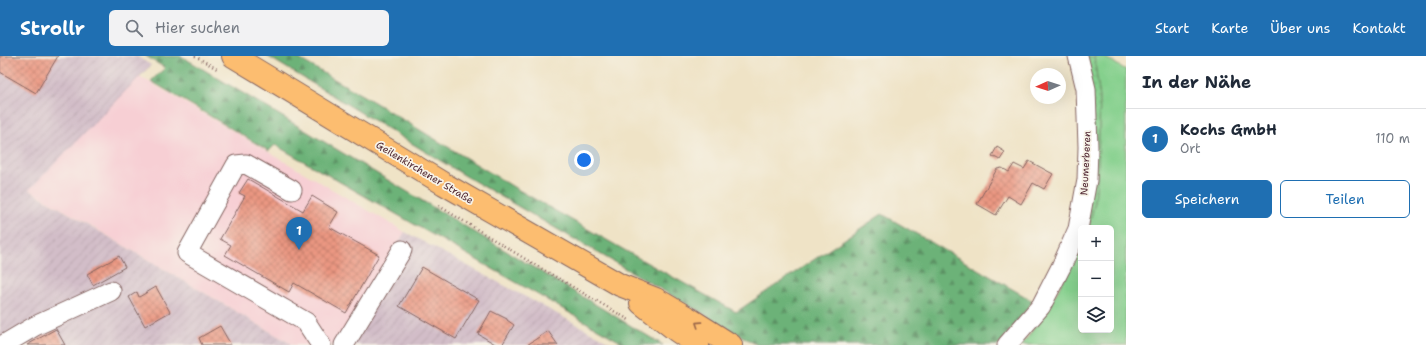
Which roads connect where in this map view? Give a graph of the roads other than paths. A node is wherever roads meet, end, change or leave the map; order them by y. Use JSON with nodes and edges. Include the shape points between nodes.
{"nodes":[{"id":1,"x":233,"y":56,"type":"edge"},
{"id":2,"x":1078,"y":56,"type":"edge"},
{"id":3,"x":292,"y":190,"type":"dead end"},
{"id":4,"x":402,"y":250,"type":"dead end"},
{"id":5,"x":620,"y":285,"type":"junction"},
{"id":6,"x":111,"y":291,"type":"dead end"},
{"id":7,"x":1012,"y":339,"type":"edge"},
{"id":8,"x":3,"y":345,"type":"edge"},
{"id":9,"x":321,"y":345,"type":"edge"},
{"id":10,"x":344,"y":345,"type":"edge"},
{"id":11,"x":698,"y":345,"type":"edge"},
{"id":12,"x":731,"y":345,"type":"edge"}],
"edges":[{"from":1,"to":5,"type":"main road","name":"Geilenkirchener Straße","via":[[444,184]]},
{"from":2,"to":7,"type":"lane","name":"Neumerberen","via":[[1086,89],[1088,147],[1087,180],[1078,228],[1041,306]]},
{"from":3,"to":9,"type":"lane","via":[[246,164],[236,165],[187,253],[306,322]]},
{"from":4,"to":10,"type":"lane"},
{"from":5,"to":11,"type":"main road","name":"Geilenkirchener Straße","via":[[671,327]]},
{"from":12,"to":5,"type":"main road","name":"Geilenkirchener Straße","one_way":true,"via":[[656,299]]},
{"from":6,"to":8,"type":"lane","via":[[35,326]]}]}
